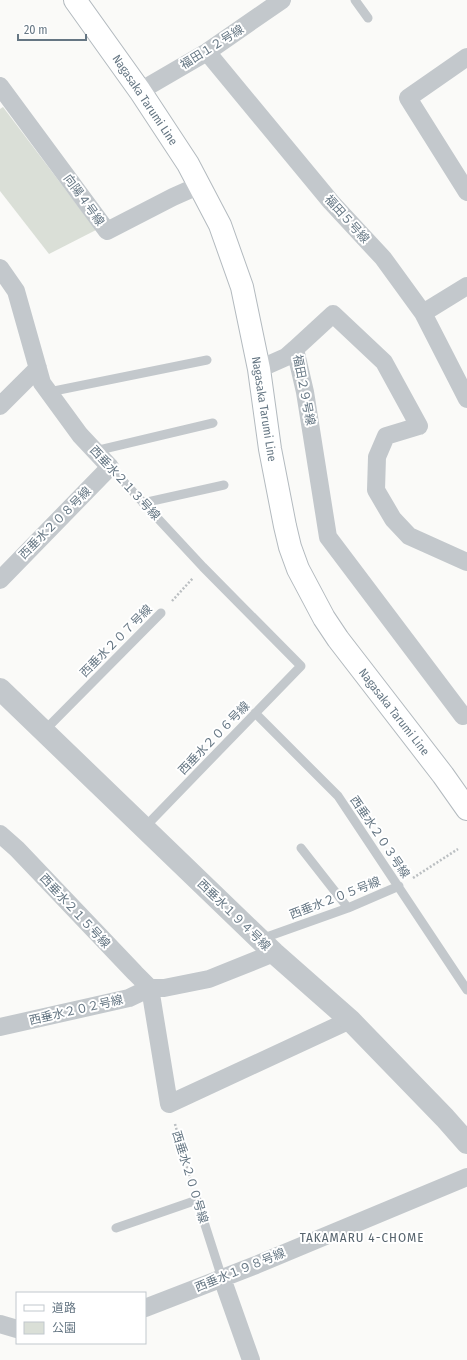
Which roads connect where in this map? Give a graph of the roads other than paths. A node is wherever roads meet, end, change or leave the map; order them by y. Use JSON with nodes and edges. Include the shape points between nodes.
{"nodes":[{"id":1,"x":75,"y":0,"type":"edge"},
{"id":2,"x":282,"y":0,"type":"edge"},
{"id":3,"x":355,"y":0,"type":"edge"},
{"id":4,"x":368,"y":18,"type":"dead end"},
{"id":5,"x":207,"y":52,"type":"junction"},
{"id":6,"x":467,"y":57,"type":"edge"},
{"id":7,"x":0,"y":86,"type":"edge"},
{"id":8,"x":140,"y":91,"type":"junction"},
{"id":9,"x":200,"y":185,"type":"junction"},
{"id":10,"x":467,"y":192,"type":"edge"},
{"id":11,"x":0,"y":268,"type":"edge"},
{"id":12,"x":467,"y":286,"type":"edge"},
{"id":13,"x":423,"y":313,"type":"junction"},
{"id":14,"x":296,"y":349,"type":"junction"},
{"id":15,"x":207,"y":360,"type":"dead end"},
{"id":16,"x":38,"y":368,"type":"junction"},
{"id":17,"x":259,"y":369,"type":"junction"},
{"id":18,"x":49,"y":392,"type":"junction"},
{"id":19,"x":467,"y":398,"type":"edge"},
{"id":20,"x":0,"y":406,"type":"edge"},
{"id":21,"x":213,"y":423,"type":"dead end"},
{"id":22,"x":95,"y":452,"type":"junction"},
{"id":23,"x":110,"y":467,"type":"junction"},
{"id":24,"x":224,"y":486,"type":"dead end"},
{"id":25,"x":143,"y":503,"type":"junction"},
{"id":26,"x":467,"y":562,"type":"edge"},
{"id":27,"x":0,"y":580,"type":"edge"},
{"id":28,"x":161,"y":613,"type":"road end"},
{"id":29,"x":301,"y":666,"type":"joint"},
{"id":30,"x":0,"y":689,"type":"edge"},
{"id":31,"x":255,"y":713,"type":"junction"},
{"id":32,"x":463,"y":716,"type":"dead end"},
{"id":33,"x":44,"y":731,"type":"junction"},
{"id":34,"x":467,"y":809,"type":"edge"},
{"id":35,"x":144,"y":828,"type":"junction"},
{"id":36,"x":0,"y":834,"type":"edge"},
{"id":37,"x":301,"y":848,"type":"dead end"},
{"id":38,"x":399,"y":886,"type":"junction"},
{"id":39,"x":348,"y":908,"type":"junction"},
{"id":40,"x":266,"y":946,"type":"junction"},
{"id":41,"x":150,"y":988,"type":"junction"},
{"id":42,"x":467,"y":990,"type":"edge"},
{"id":43,"x":350,"y":1020,"type":"junction"},
{"id":44,"x":0,"y":1027,"type":"edge"},
{"id":45,"x":467,"y":1143,"type":"edge"},
{"id":46,"x":467,"y":1177,"type":"edge"},
{"id":47,"x":116,"y":1228,"type":"dead end"},
{"id":48,"x":222,"y":1278,"type":"junction"},
{"id":49,"x":146,"y":1308,"type":"edge"},
{"id":50,"x":0,"y":1324,"type":"edge"},
{"id":51,"x":16,"y":1330,"type":"edge"},
{"id":52,"x":251,"y":1360,"type":"edge"}],
"edges":[{"from":1,"to":8,"type":"main road","name":"Nagasaka Tarumi Line"},
{"from":2,"to":5,"type":"street","name":"福田１２号線"},
{"from":3,"to":4,"type":"lane"},
{"from":5,"to":8,"type":"street","name":"福田１２号線"},
{"from":5,"to":13,"type":"street","name":"福田５号線","via":[[331,202],[383,258]]},
{"from":6,"to":10,"type":"street","via":[[408,98]]},
{"from":7,"to":9,"type":"street","name":"向陽４号線","via":[[107,231]]},
{"from":8,"to":9,"type":"main road","name":"Nagasaka Tarumi Line"},
{"from":9,"to":17,"type":"main road","name":"Nagasaka Tarumi Line","via":[[220,225],[236,267]]},
{"from":11,"to":16,"type":"street","name":"西垂水２１３号線","via":[[16,291]]},
{"from":12,"to":13,"type":"street"},
{"from":13,"to":19,"type":"street","name":"福田５号線"},
{"from":14,"to":17,"type":"street","via":[[286,358]]},
{"from":14,"to":26,"type":"street","name":"福田２９号線","via":[[333,314],[384,362],[419,426],[386,436],[377,457],[376,490],[393,519],[409,536]]},
{"from":14,"to":32,"type":"street","name":"福田２９号線","via":[[306,392],[328,537]]},
{"from":15,"to":18,"type":"lane"},
{"from":16,"to":18,"type":"street","name":"西垂水２１３号線","via":[[42,383]]},
{"from":16,"to":20,"type":"street"},
{"from":17,"to":34,"type":"main road","name":"Nagasaka Tarumi Line","via":[[270,449],[285,526],[298,569],[338,639]]},
{"from":18,"to":22,"type":"street","name":"西垂水２１３号線"},
{"from":21,"to":22,"type":"lane"},
{"from":22,"to":23,"type":"street","name":"西垂水２１３号線"},
{"from":23,"to":25,"type":"lane","name":"西垂水２１３号線"},
{"from":23,"to":27,"type":"street","name":"西垂水２０８号線"},
{"from":24,"to":25,"type":"lane"},
{"from":25,"to":29,"type":"lane","name":"西垂水２１３号線"},
{"from":28,"to":33,"type":"lane","name":"西垂水２０７号線"},
{"from":29,"to":31,"type":"lane","name":"西垂水２０６号線"},
{"from":30,"to":33,"type":"street","name":"西垂水１９４号線"},
{"from":31,"to":35,"type":"lane","name":"西垂水２０６号線"},
{"from":31,"to":38,"type":"lane","name":"西垂水２０３号線","via":[[338,796]]},
{"from":33,"to":35,"type":"street","name":"西垂水１９４号線"},
{"from":35,"to":40,"type":"street","name":"西垂水１９４号線"},
{"from":36,"to":41,"type":"street","name":"西垂水２１５号線","via":[[17,848]]},
{"from":37,"to":39,"type":"lane"},
{"from":38,"to":39,"type":"lane","name":"西垂水２０５号線"},
{"from":38,"to":42,"type":"lane","name":"西垂水２０３号線"},
{"from":39,"to":40,"type":"lane","name":"西垂水２０５号線"},
{"from":40,"to":41,"type":"street","via":[[209,979],[164,988]]},
{"from":40,"to":43,"type":"street","name":"西垂水１９４号線"},
{"from":41,"to":43,"type":"street","via":[[169,1104]]},
{"from":41,"to":44,"type":"street","name":"西垂水２０２号線","via":[[129,998]]},
{"from":43,"to":45,"type":"street","name":"西垂水１９４号線"},
{"from":46,"to":48,"type":"street","name":"西垂水１９８号線"},
{"from":47,"to":48,"type":"lane","name":"西垂水２００号線","via":[[197,1200]]},
{"from":48,"to":49,"type":"street","name":"西垂水１９８号線"},
{"from":48,"to":52,"type":"street","name":"西垂水２００号線"},
{"from":50,"to":51,"type":"street"}]}
